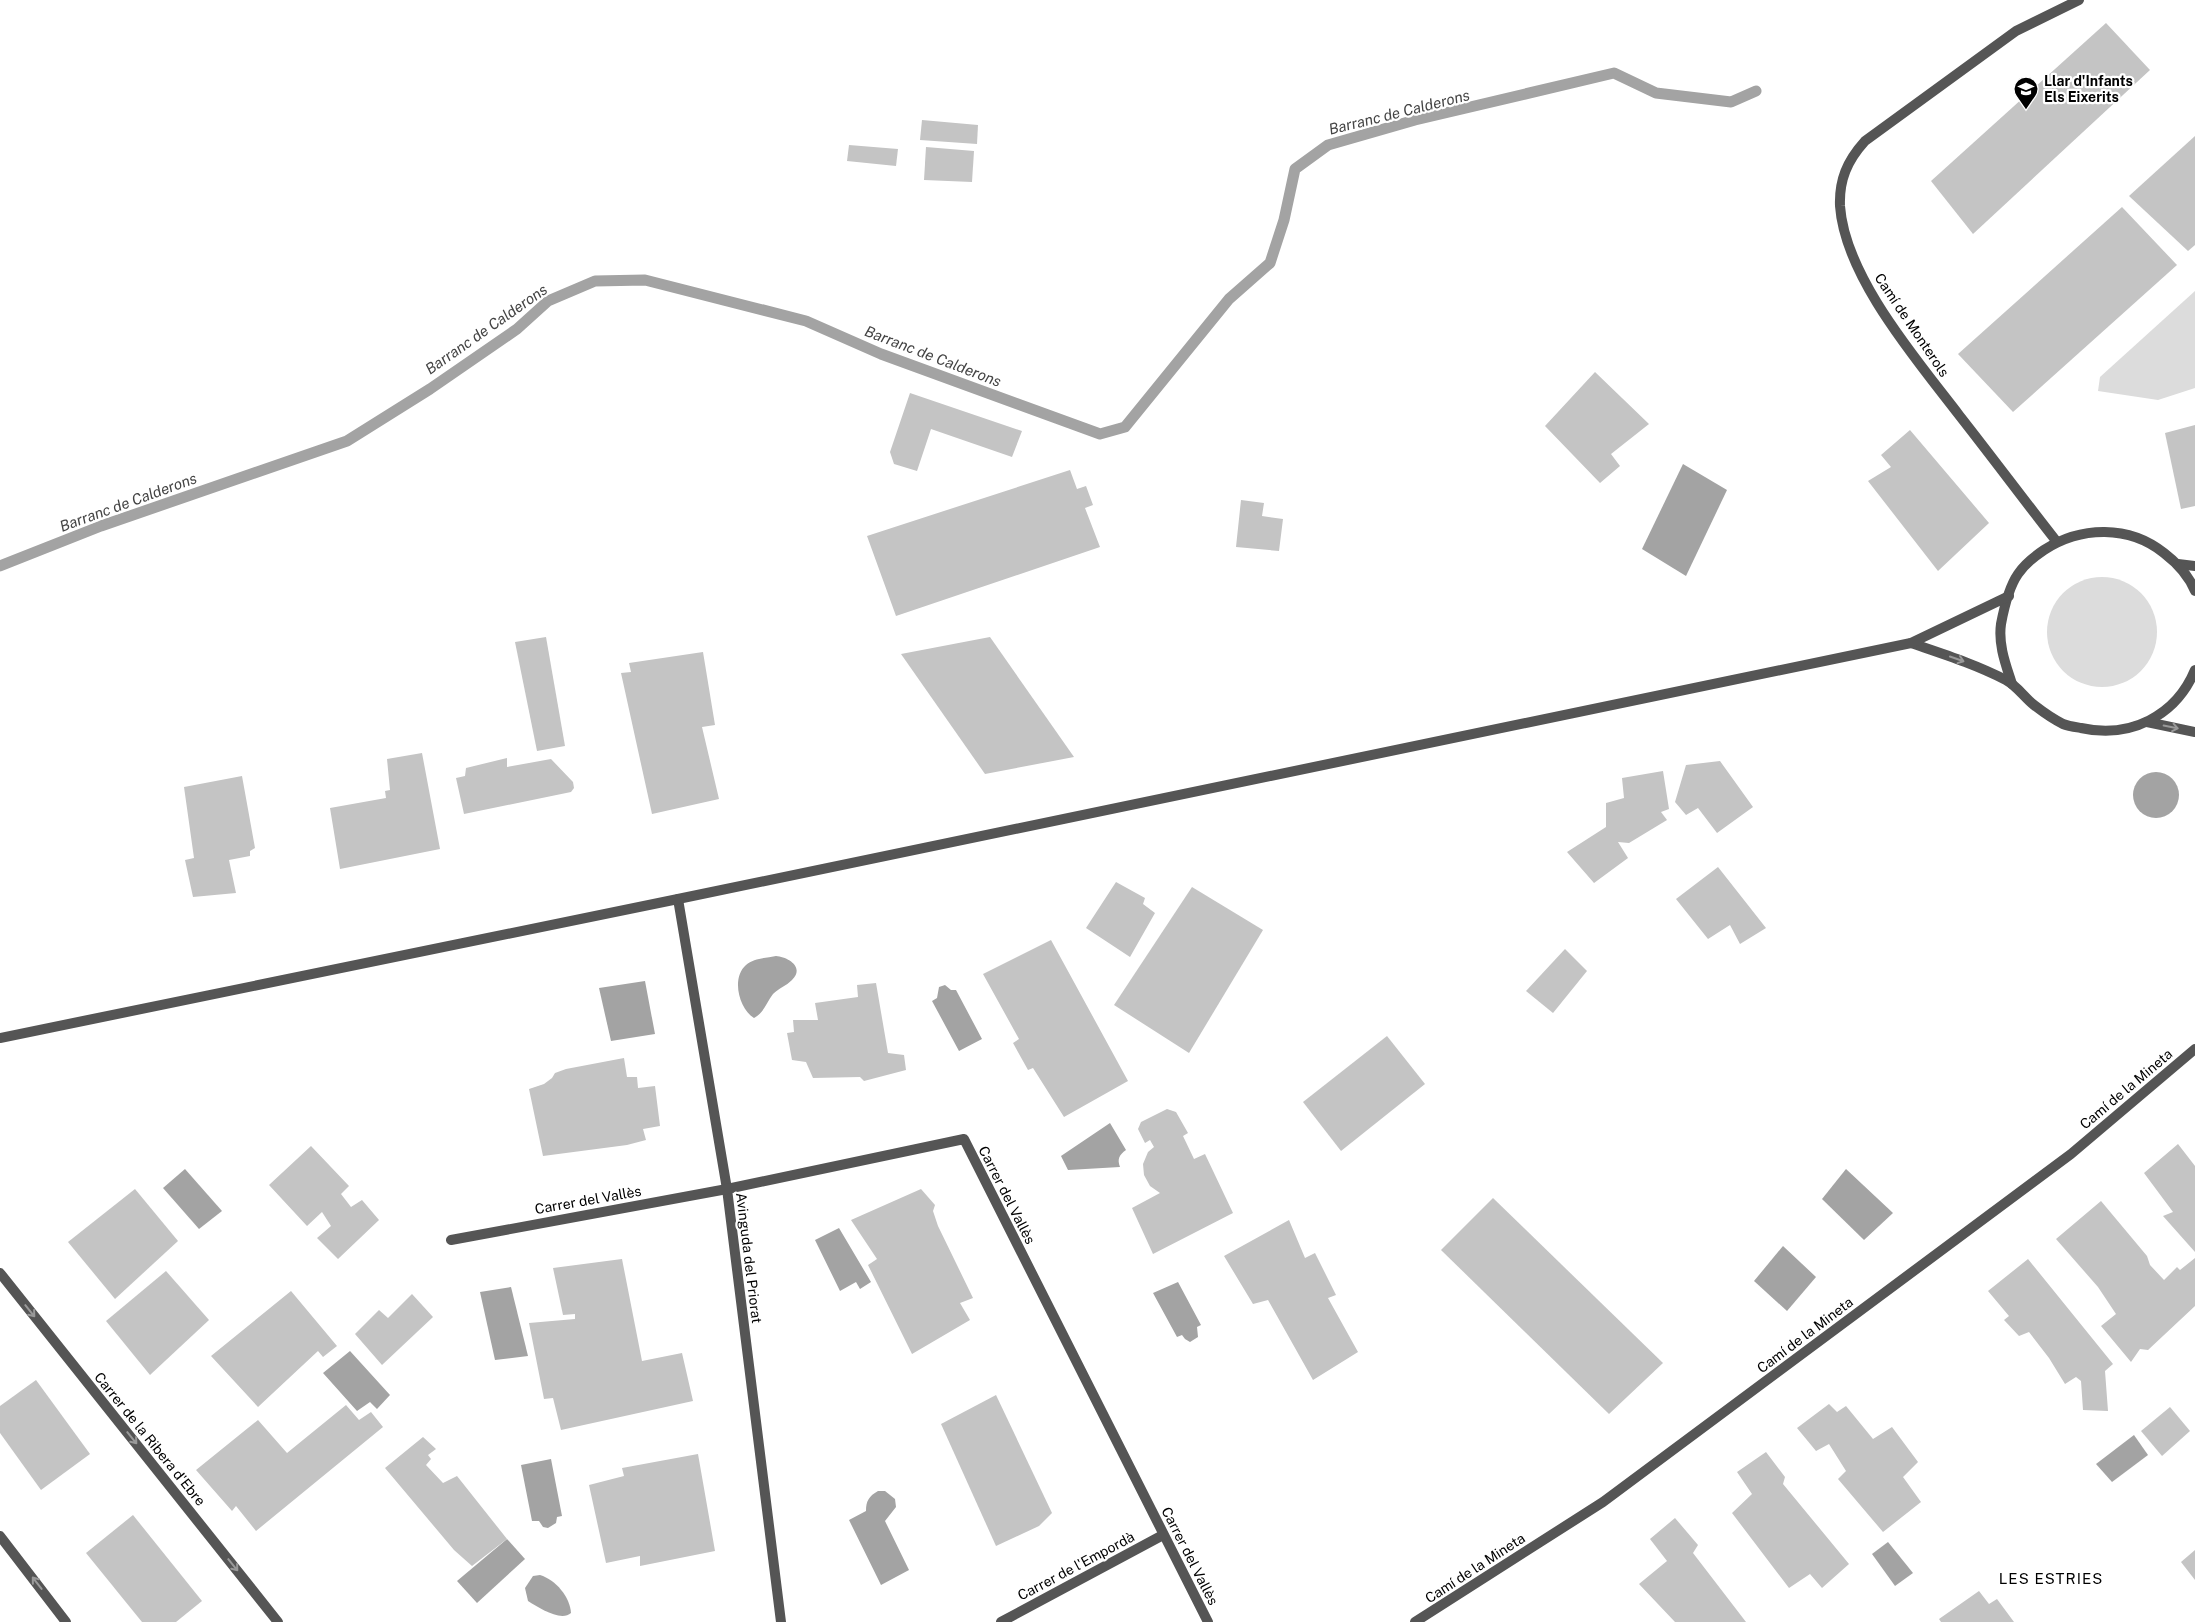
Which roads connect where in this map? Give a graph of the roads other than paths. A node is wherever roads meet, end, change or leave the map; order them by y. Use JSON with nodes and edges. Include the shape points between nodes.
{"nodes":[{"id":1,"x":2079,"y":0,"type":"edge"},
{"id":2,"x":2057,"y":542,"type":"junction"},
{"id":3,"x":2178,"y":564,"type":"junction"},
{"id":4,"x":2195,"y":566,"type":"edge"},
{"id":5,"x":2195,"y":591,"type":"edge"},
{"id":6,"x":2009,"y":596,"type":"junction"},
{"id":7,"x":1910,"y":643,"type":"junction"},
{"id":8,"x":2195,"y":670,"type":"edge"},
{"id":9,"x":2012,"y":684,"type":"junction"},
{"id":10,"x":2147,"y":722,"type":"junction"},
{"id":11,"x":2195,"y":732,"type":"edge"},
{"id":12,"x":678,"y":900,"type":"junction"},
{"id":13,"x":0,"y":1038,"type":"edge"},
{"id":14,"x":2195,"y":1049,"type":"edge"},
{"id":15,"x":727,"y":1189,"type":"junction"},
{"id":16,"x":451,"y":1240,"type":"dead end"},
{"id":17,"x":0,"y":1273,"type":"edge"},
{"id":18,"x":1163,"y":1535,"type":"junction"},
{"id":19,"x":0,"y":1536,"type":"edge"},
{"id":20,"x":66,"y":1622,"type":"edge"},
{"id":21,"x":278,"y":1622,"type":"edge"},
{"id":22,"x":781,"y":1622,"type":"edge"},
{"id":23,"x":1001,"y":1622,"type":"edge"},
{"id":24,"x":1208,"y":1622,"type":"edge"},
{"id":25,"x":1416,"y":1622,"type":"edge"}],
"edges":[{"from":1,"to":2,"type":"street","name":"Camí de Monterols","via":[[2016,30],[1865,141],[1845,168],[1840,206],[1851,252],[1866,284],[1910,351]]},
{"from":2,"to":3,"type":"street","via":[[2082,532],[2117,532],[2151,543]]},
{"from":2,"to":6,"type":"street","via":[[2036,555],[2018,573]]},
{"from":3,"to":4,"type":"street"},
{"from":3,"to":5,"type":"street"},
{"from":6,"to":7,"type":"street"},
{"from":6,"to":9,"type":"street","via":[[2001,626],[2002,654]]},
{"from":7,"to":9,"type":"street","one_way":true,"via":[[1982,667]]},
{"from":7,"to":12,"type":"street"},
{"from":8,"to":10,"type":"street","via":[[2190,683],[2174,704]]},
{"from":9,"to":10,"type":"street","via":[[2034,705],[2064,724],[2099,732],[2122,730]]},
{"from":10,"to":11,"type":"street","one_way":true},
{"from":12,"to":13,"type":"street"},
{"from":12,"to":15,"type":"street","name":"Avinguda del Priorat"},
{"from":14,"to":25,"type":"street","name":"Camí de la Mineta","via":[[2071,1154],[1603,1502]]},
{"from":15,"to":16,"type":"street","name":"Carrer del Vallès"},
{"from":15,"to":18,"type":"street","name":"Carrer del Vallès","via":[[964,1139]]},
{"from":15,"to":22,"type":"street","name":"Avinguda del Priorat"},
{"from":17,"to":21,"type":"street","name":"Carrer de la Ribera d'Ebre","one_way":true},
{"from":18,"to":23,"type":"street","name":"Carrer de l'Empordà"},
{"from":18,"to":24,"type":"street","name":"Carrer del Vallès"},
{"from":20,"to":19,"type":"street","one_way":true}]}
